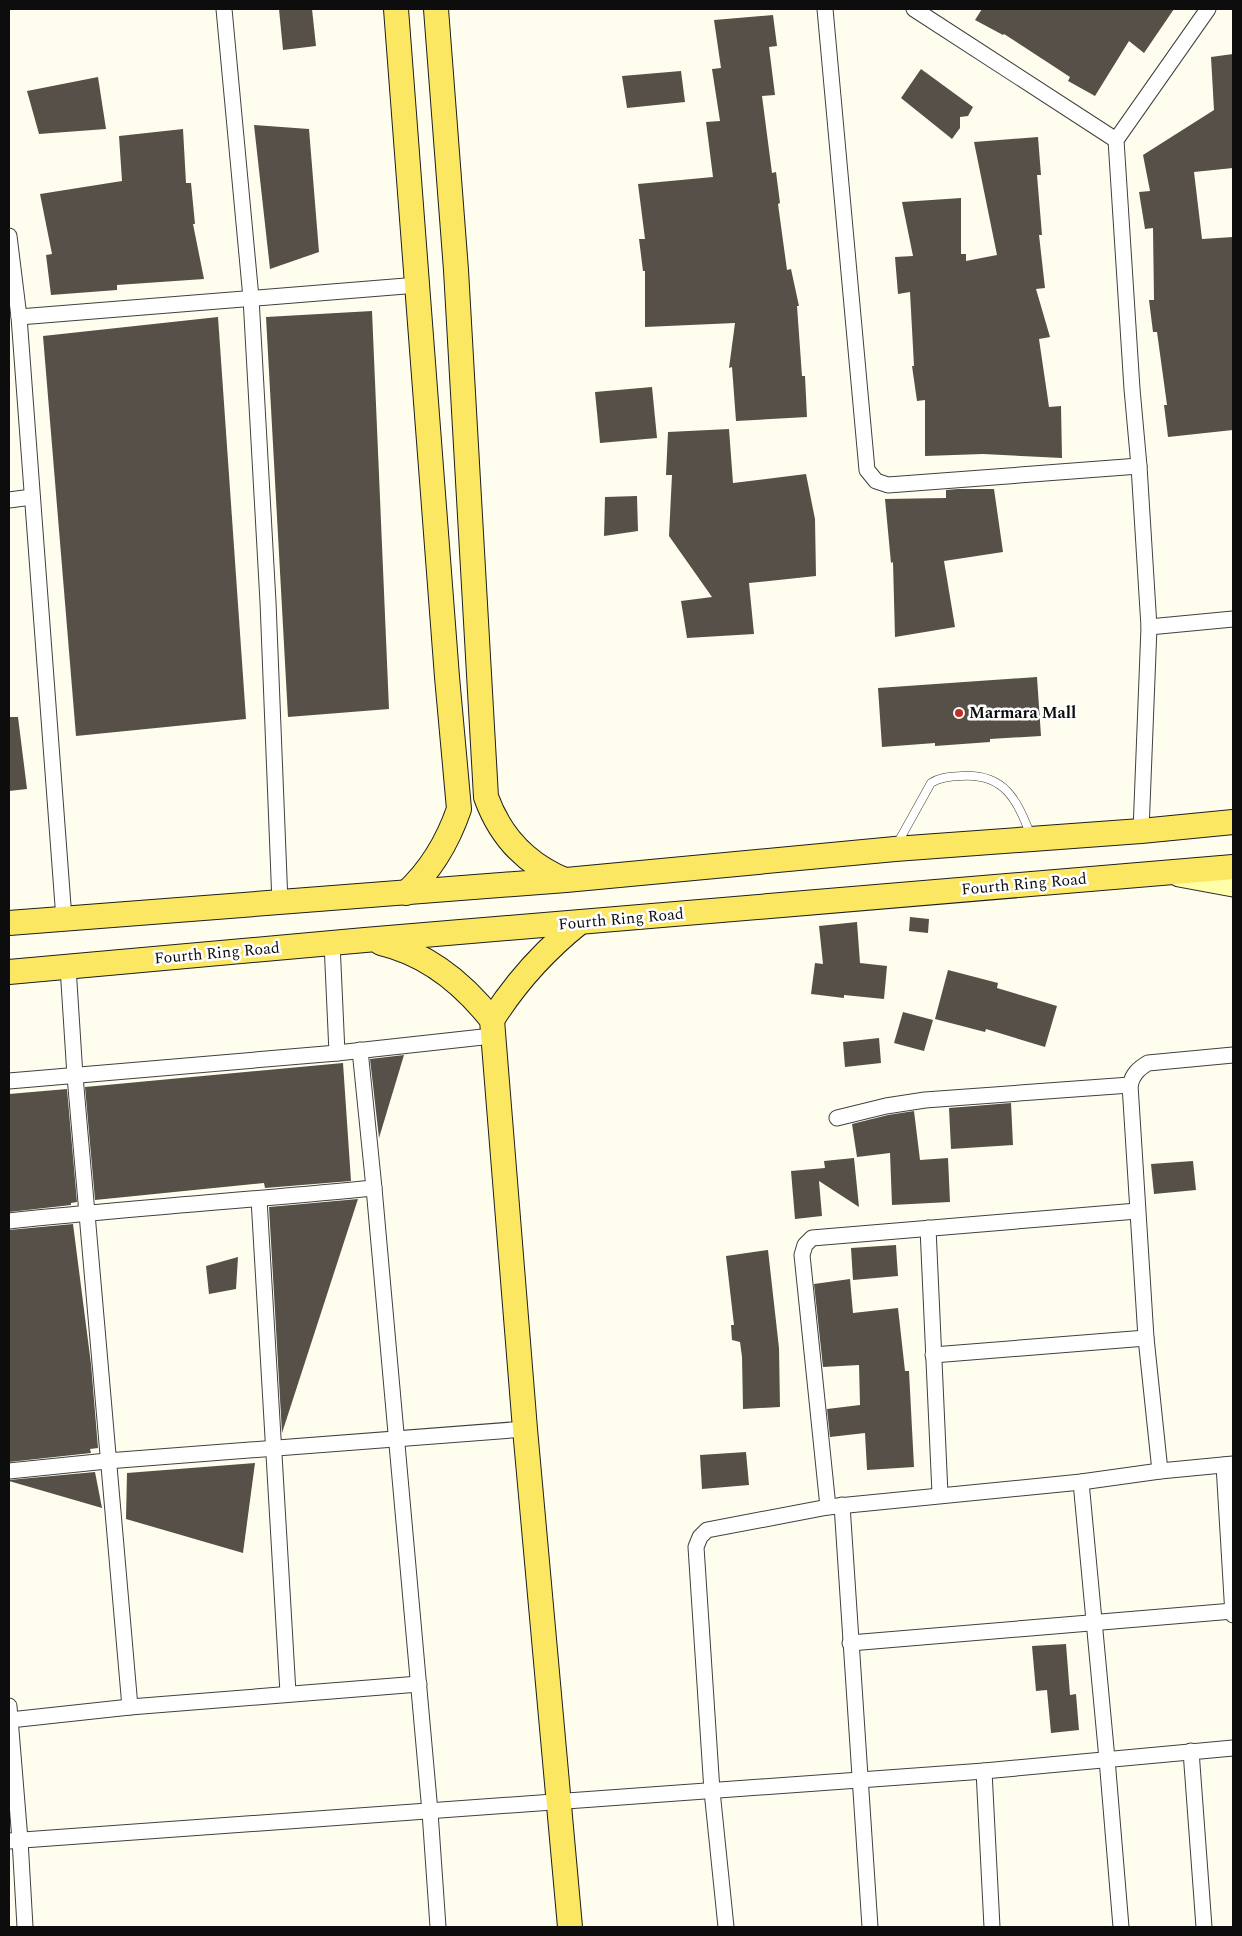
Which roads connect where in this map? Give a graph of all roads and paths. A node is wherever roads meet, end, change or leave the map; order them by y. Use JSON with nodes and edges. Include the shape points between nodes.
{"nodes":[{"id":1,"x":224,"y":9,"type":"edge"},
{"id":2,"x":396,"y":9,"type":"edge"},
{"id":3,"x":436,"y":9,"type":"edge"},
{"id":4,"x":825,"y":9,"type":"edge"},
{"id":5,"x":914,"y":9,"type":"edge"},
{"id":6,"x":1208,"y":9,"type":"edge"},
{"id":7,"x":1116,"y":140,"type":"junction"},
{"id":8,"x":9,"y":236,"type":"edge"},
{"id":9,"x":418,"y":285,"type":"junction"},
{"id":10,"x":251,"y":298,"type":"junction"},
{"id":11,"x":18,"y":317,"type":"junction"},
{"id":12,"x":1139,"y":466,"type":"junction"},
{"id":13,"x":32,"y":497,"type":"junction"},
{"id":14,"x":9,"y":500,"type":"edge"},
{"id":15,"x":1233,"y":619,"type":"edge"},
{"id":16,"x":1149,"y":627,"type":"junction"},
{"id":17,"x":1233,"y":822,"type":"edge"},
{"id":18,"x":1141,"y":831,"type":"junction"},
{"id":19,"x":1032,"y":838,"type":"junction"},
{"id":20,"x":895,"y":849,"type":"junction"},
{"id":21,"x":1233,"y":867,"type":"edge"},
{"id":22,"x":1159,"y":873,"type":"junction"},
{"id":23,"x":566,"y":880,"type":"junction"},
{"id":24,"x":1233,"y":886,"type":"edge"},
{"id":25,"x":406,"y":893,"type":"junction"},
{"id":26,"x":280,"y":903,"type":"junction"},
{"id":27,"x":64,"y":919,"type":"junction"},
{"id":28,"x":579,"y":923,"type":"junction"},
{"id":29,"x":9,"y":924,"type":"edge"},
{"id":30,"x":365,"y":940,"type":"junction"},
{"id":31,"x":332,"y":943,"type":"junction"},
{"id":32,"x":68,"y":967,"type":"junction"},
{"id":33,"x":9,"y":972,"type":"edge"},
{"id":34,"x":492,"y":1028,"type":"junction"},
{"id":35,"x":360,"y":1050,"type":"junction"},
{"id":36,"x":337,"y":1053,"type":"junction"},
{"id":37,"x":1233,"y":1055,"type":"edge"},
{"id":38,"x":75,"y":1076,"type":"junction"},
{"id":39,"x":9,"y":1081,"type":"edge"},
{"id":40,"x":1130,"y":1085,"type":"junction"},
{"id":41,"x":837,"y":1118,"type":"dead end"},
{"id":42,"x":374,"y":1188,"type":"junction"},
{"id":43,"x":259,"y":1199,"type":"junction"},
{"id":44,"x":1137,"y":1211,"type":"junction"},
{"id":45,"x":88,"y":1212,"type":"junction"},
{"id":46,"x":9,"y":1221,"type":"edge"},
{"id":47,"x":928,"y":1228,"type":"junction"},
{"id":48,"x":1146,"y":1338,"type":"junction"},
{"id":49,"x":933,"y":1355,"type":"junction"},
{"id":50,"x":525,"y":1429,"type":"junction"},
{"id":51,"x":397,"y":1439,"type":"junction"},
{"id":52,"x":274,"y":1450,"type":"junction"},
{"id":53,"x":107,"y":1461,"type":"junction"},
{"id":54,"x":1229,"y":1464,"type":"edge"},
{"id":55,"x":1160,"y":1470,"type":"junction"},
{"id":56,"x":9,"y":1471,"type":"edge"},
{"id":57,"x":1081,"y":1482,"type":"junction"},
{"id":58,"x":940,"y":1494,"type":"junction"},
{"id":59,"x":835,"y":1506,"type":"junction"},
{"id":60,"x":1233,"y":1611,"type":"edge"},
{"id":61,"x":1233,"y":1615,"type":"edge"},
{"id":62,"x":1095,"y":1623,"type":"junction"},
{"id":63,"x":850,"y":1643,"type":"junction"},
{"id":64,"x":419,"y":1684,"type":"junction"},
{"id":65,"x":288,"y":1693,"type":"junction"},
{"id":66,"x":130,"y":1707,"type":"junction"},
{"id":67,"x":9,"y":1713,"type":"edge"},
{"id":68,"x":1233,"y":1748,"type":"edge"},
{"id":69,"x":1191,"y":1751,"type":"junction"},
{"id":70,"x":1107,"y":1759,"type":"junction"},
{"id":71,"x":984,"y":1771,"type":"junction"},
{"id":72,"x":860,"y":1779,"type":"junction"},
{"id":73,"x":712,"y":1791,"type":"junction"},
{"id":74,"x":560,"y":1802,"type":"junction"},
{"id":75,"x":430,"y":1812,"type":"junction"},
{"id":76,"x":14,"y":1841,"type":"edge"},
{"id":77,"x":25,"y":1927,"type":"edge"},
{"id":78,"x":438,"y":1927,"type":"edge"},
{"id":79,"x":570,"y":1927,"type":"edge"},
{"id":80,"x":726,"y":1927,"type":"edge"},
{"id":81,"x":870,"y":1927,"type":"edge"},
{"id":82,"x":992,"y":1927,"type":"edge"},
{"id":83,"x":1120,"y":1927,"type":"edge"},
{"id":84,"x":1204,"y":1927,"type":"edge"}],
"edges":[{"from":1,"to":10,"type":"street"},
{"from":2,"to":9,"type":"main road"},
{"from":3,"to":23,"type":"main road","via":[[456,270],[486,797],[498,825],[516,849],[539,867]]},
{"from":4,"to":12,"type":"street","via":[[867,470],[876,481],[888,485]]},
{"from":5,"to":7,"type":"street"},
{"from":6,"to":7,"type":"street"},
{"from":7,"to":12,"type":"street"},
{"from":8,"to":11,"type":"street"},
{"from":9,"to":10,"type":"street"},
{"from":9,"to":25,"type":"main road","via":[[459,809],[436,857]]},
{"from":10,"to":11,"type":"street"},
{"from":10,"to":26,"type":"street"},
{"from":11,"to":13,"type":"street"},
{"from":12,"to":16,"type":"street"},
{"from":13,"to":14,"type":"street"},
{"from":13,"to":27,"type":"street"},
{"from":15,"to":16,"type":"street"},
{"from":16,"to":18,"type":"street"},
{"from":17,"to":18,"type":"main road"},
{"from":18,"to":19,"type":"main road"},
{"from":19,"to":20,"type":"main road"},
{"from":19,"to":20,"type":"lane","via":[[1021,809],[1010,792],[1001,784],[975,775],[938,778],[931,783]]},
{"from":20,"to":23,"type":"main road"},
{"from":21,"to":22,"type":"main road","name":"Fourth Ring Road"},
{"from":22,"to":24,"type":"street"},
{"from":22,"to":28,"type":"main road","name":"Fourth Ring Road"},
{"from":23,"to":25,"type":"main road"},
{"from":25,"to":26,"type":"main road"},
{"from":26,"to":27,"type":"main road"},
{"from":27,"to":29,"type":"main road"},
{"from":28,"to":30,"type":"main road","name":"Fourth Ring Road"},
{"from":28,"to":34,"type":"main road","via":[[531,967]]},
{"from":30,"to":31,"type":"main road","name":"Fourth Ring Road"},
{"from":30,"to":34,"type":"main road","via":[[390,946],[437,967],[476,1000]]},
{"from":31,"to":32,"type":"main road","name":"Fourth Ring Road"},
{"from":31,"to":36,"type":"street"},
{"from":32,"to":33,"type":"main road","name":"Fourth Ring Road"},
{"from":32,"to":38,"type":"street"},
{"from":34,"to":35,"type":"street"},
{"from":34,"to":50,"type":"main road"},
{"from":35,"to":36,"type":"street"},
{"from":35,"to":42,"type":"street"},
{"from":36,"to":38,"type":"street"},
{"from":37,"to":40,"type":"street","via":[[1148,1063],[1133,1075]]},
{"from":38,"to":39,"type":"street"},
{"from":38,"to":45,"type":"street"},
{"from":40,"to":41,"type":"street","via":[[925,1100]]},
{"from":40,"to":44,"type":"street"},
{"from":42,"to":43,"type":"street"},
{"from":42,"to":51,"type":"street"},
{"from":43,"to":45,"type":"street"},
{"from":43,"to":52,"type":"street"},
{"from":44,"to":47,"type":"street"},
{"from":44,"to":48,"type":"street"},
{"from":45,"to":46,"type":"street"},
{"from":45,"to":53,"type":"street"},
{"from":47,"to":49,"type":"street"},
{"from":47,"to":59,"type":"street","via":[[812,1238],[805,1245],[802,1255]]},
{"from":48,"to":49,"type":"street"},
{"from":48,"to":55,"type":"street"},
{"from":49,"to":58,"type":"street"},
{"from":50,"to":51,"type":"street"},
{"from":50,"to":74,"type":"main road"},
{"from":51,"to":52,"type":"street"},
{"from":51,"to":64,"type":"street"},
{"from":52,"to":53,"type":"street"},
{"from":52,"to":65,"type":"street"},
{"from":53,"to":56,"type":"street"},
{"from":53,"to":66,"type":"street"},
{"from":54,"to":55,"type":"street"},
{"from":54,"to":60,"type":"street"},
{"from":55,"to":57,"type":"street"},
{"from":57,"to":58,"type":"street"},
{"from":57,"to":62,"type":"street"},
{"from":58,"to":59,"type":"street"},
{"from":59,"to":63,"type":"street"},
{"from":59,"to":73,"type":"street","via":[[707,1530],[700,1537],[696,1547]]},
{"from":60,"to":61,"type":"street"},
{"from":60,"to":62,"type":"street"},
{"from":62,"to":63,"type":"street"},
{"from":62,"to":70,"type":"street"},
{"from":63,"to":72,"type":"street"},
{"from":64,"to":65,"type":"street"},
{"from":64,"to":75,"type":"street"},
{"from":65,"to":66,"type":"street"},
{"from":66,"to":67,"type":"street"},
{"from":67,"to":76,"type":"street"},
{"from":68,"to":69,"type":"street"},
{"from":69,"to":70,"type":"street"},
{"from":69,"to":84,"type":"street"},
{"from":70,"to":71,"type":"street"},
{"from":70,"to":83,"type":"street"},
{"from":71,"to":72,"type":"street"},
{"from":71,"to":82,"type":"street"},
{"from":72,"to":73,"type":"street"},
{"from":72,"to":81,"type":"street"},
{"from":73,"to":74,"type":"street"},
{"from":73,"to":80,"type":"street"},
{"from":74,"to":75,"type":"street"},
{"from":74,"to":79,"type":"main road"},
{"from":75,"to":76,"type":"street"},
{"from":75,"to":78,"type":"street"},
{"from":76,"to":77,"type":"street"}]}
